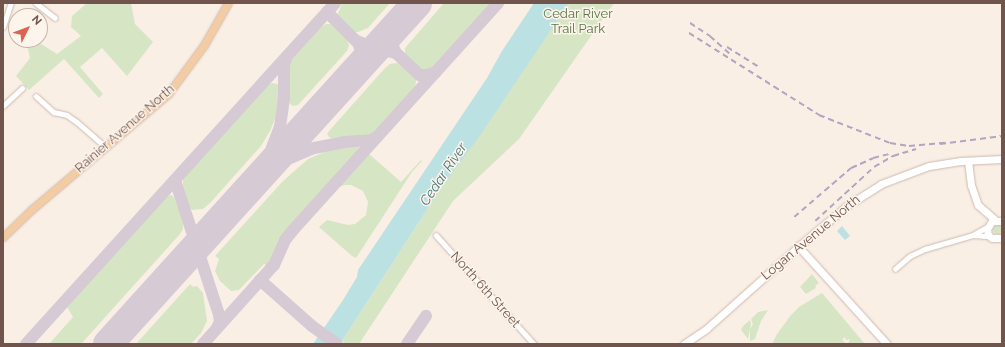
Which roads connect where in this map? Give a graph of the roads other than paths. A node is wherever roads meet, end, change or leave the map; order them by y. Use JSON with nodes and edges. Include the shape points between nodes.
{"nodes":[{"id":1,"x":11,"y":3,"type":"edge"},
{"id":2,"x":36,"y":3,"type":"edge"},
{"id":3,"x":228,"y":3,"type":"edge"},
{"id":4,"x":55,"y":18,"type":"dead end"},
{"id":5,"x":3,"y":27,"type":"edge"},
{"id":6,"x":22,"y":88,"type":"dead end"},
{"id":7,"x":36,"y":96,"type":"dead end"},
{"id":8,"x":3,"y":106,"type":"edge"},
{"id":9,"x":106,"y":147,"type":"junction"},
{"id":10,"x":1002,"y":159,"type":"edge"},
{"id":11,"x":968,"y":161,"type":"junction"},
{"id":12,"x":981,"y":210,"type":"junction"},
{"id":13,"x":998,"y":220,"type":"edge"},
{"id":14,"x":988,"y":226,"type":"junction"},
{"id":15,"x":973,"y":235,"type":"junction"},
{"id":16,"x":436,"y":236,"type":"dead end"},
{"id":17,"x":990,"y":237,"type":"junction"},
{"id":18,"x":3,"y":238,"type":"edge"},
{"id":19,"x":1001,"y":239,"type":"edge"},
{"id":20,"x":798,"y":246,"type":"junction"},
{"id":21,"x":895,"y":268,"type":"dead end"},
{"id":22,"x":534,"y":344,"type":"edge"},
{"id":23,"x":684,"y":344,"type":"edge"},
{"id":24,"x":887,"y":344,"type":"edge"}],
"edges":[{"from":1,"to":5,"type":"street"},
{"from":2,"to":4,"type":"street"},
{"from":3,"to":9,"type":"main road","name":"Rainier Avenue North","via":[[204,45],[171,91]]},
{"from":6,"to":8,"type":"street"},
{"from":7,"to":9,"type":"street","via":[[54,112],[67,115],[77,122]]},
{"from":9,"to":18,"type":"main road","name":"Rainier Avenue North","via":[[30,210]]},
{"from":10,"to":11,"type":"main road","name":"Logan Avenue North"},
{"from":11,"to":12,"type":"main road","via":[[971,185]]},
{"from":11,"to":20,"type":"main road","name":"Logan Avenue North","via":[[929,166],[881,184],[848,205]]},
{"from":12,"to":13,"type":"main road"},
{"from":12,"to":14,"type":"main road"},
{"from":13,"to":14,"type":"main road"},
{"from":14,"to":15,"type":"street"},
{"from":14,"to":17,"type":"main road"},
{"from":15,"to":17,"type":"street"},
{"from":15,"to":21,"type":"street","via":[[925,249],[910,256]]},
{"from":16,"to":22,"type":"street","name":"North 6th Street"},
{"from":17,"to":19,"type":"main road"},
{"from":20,"to":23,"type":"main road","name":"Logan Avenue North","via":[[706,329]]},
{"from":20,"to":24,"type":"main road"}]}
